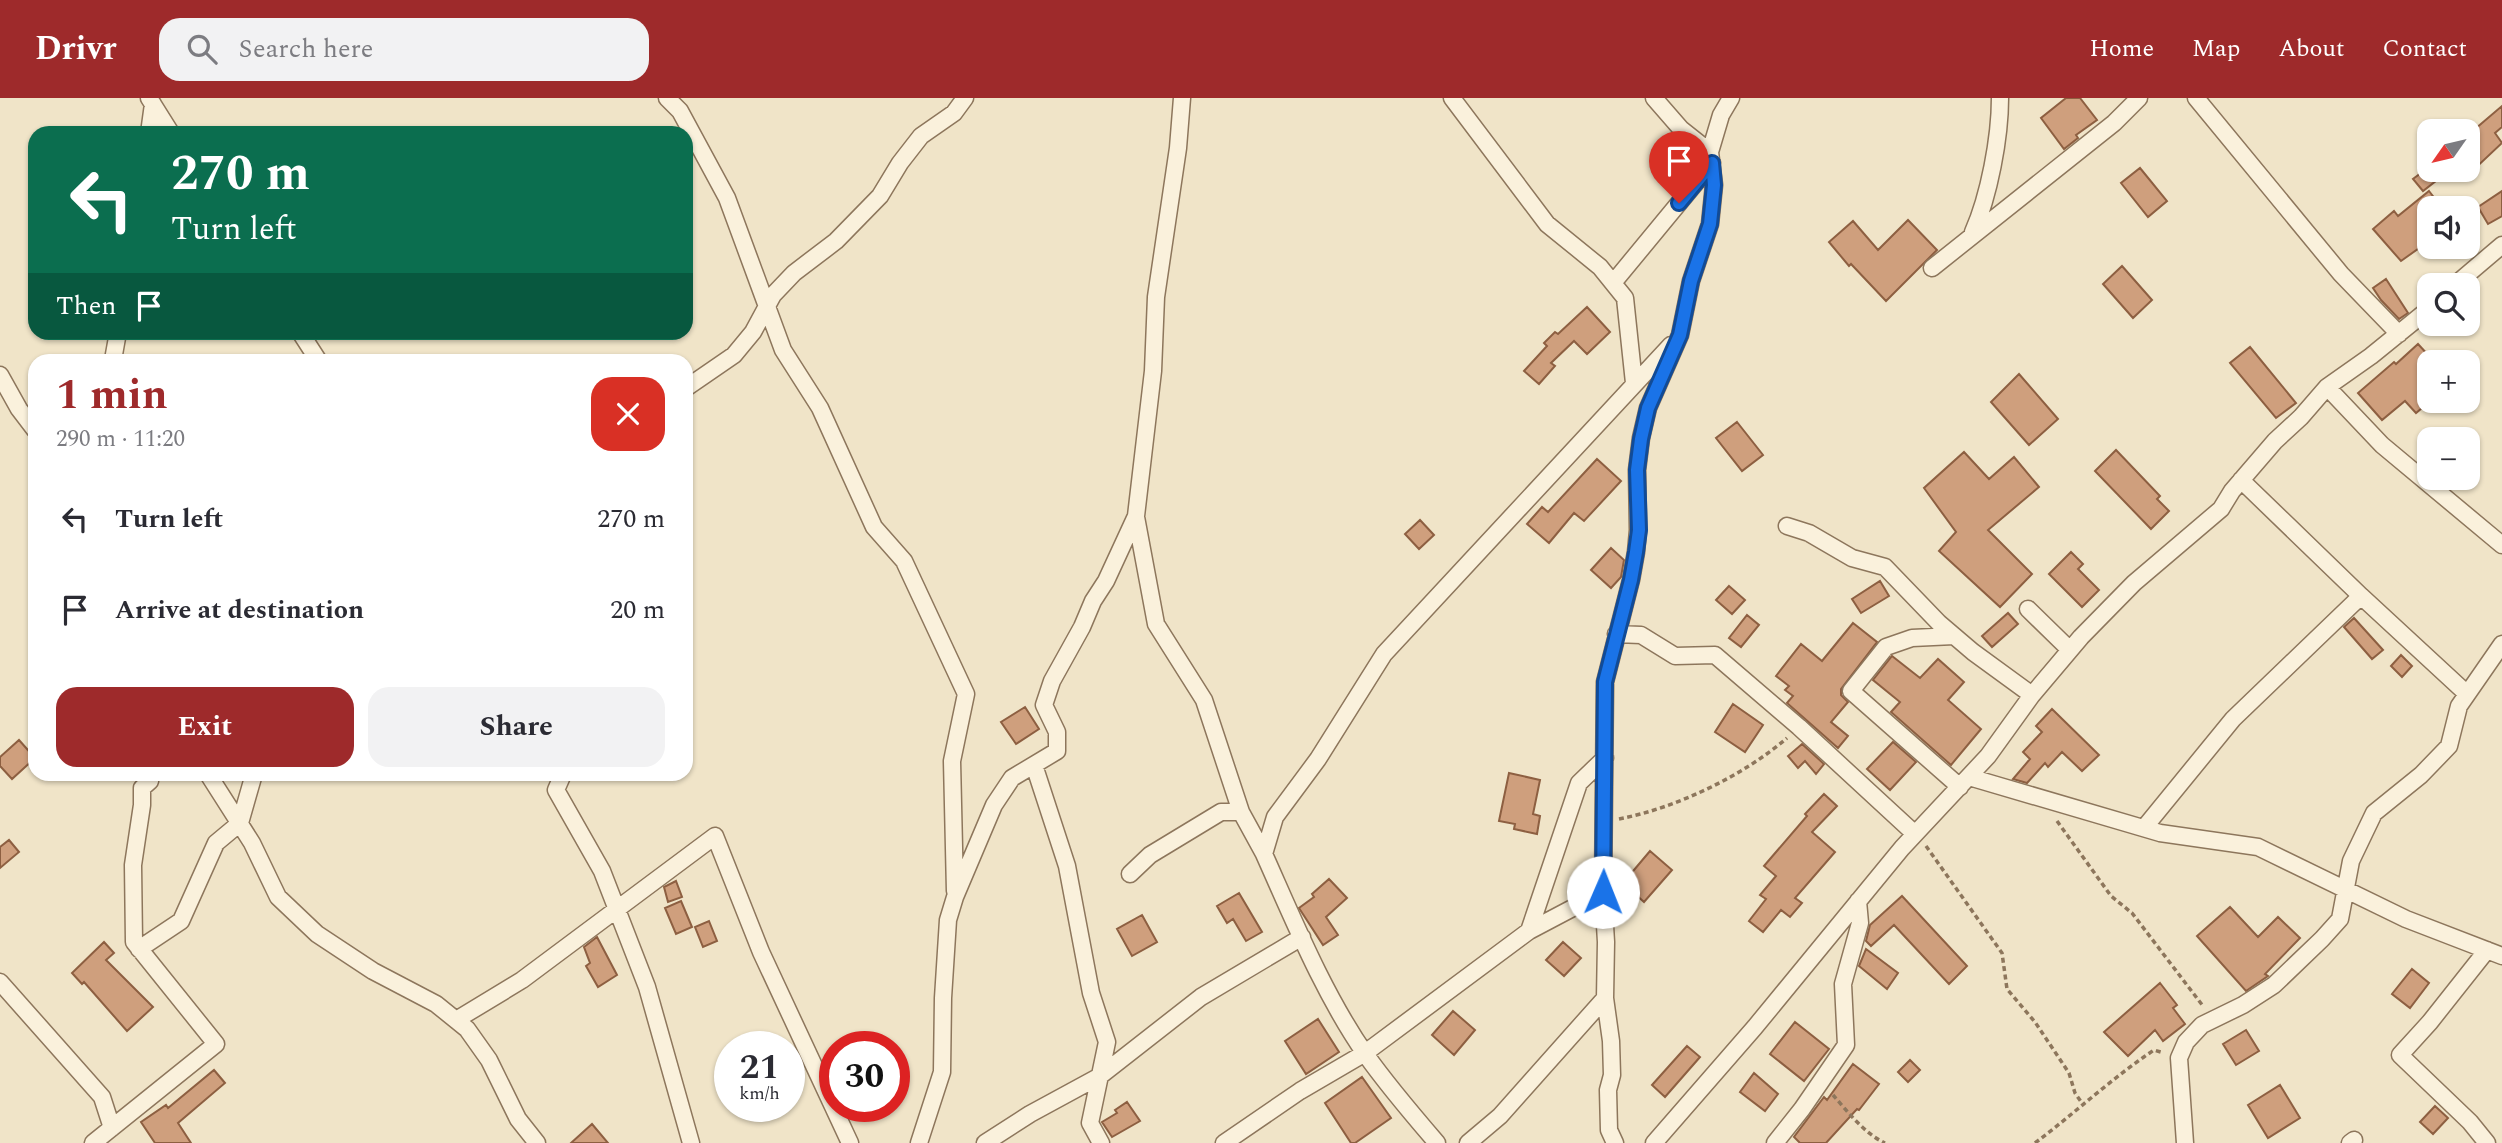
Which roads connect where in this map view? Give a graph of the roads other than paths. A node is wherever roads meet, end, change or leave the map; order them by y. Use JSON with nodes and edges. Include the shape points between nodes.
{"nodes":[{"id":1,"x":667,"y":98,"type":"edge"},
{"id":2,"x":965,"y":98,"type":"edge"},
{"id":3,"x":1182,"y":98,"type":"edge"},
{"id":4,"x":1452,"y":98,"type":"edge"},
{"id":5,"x":1654,"y":98,"type":"edge"},
{"id":6,"x":1731,"y":98,"type":"edge"},
{"id":7,"x":2000,"y":98,"type":"edge"},
{"id":8,"x":2139,"y":98,"type":"edge"},
{"id":9,"x":2196,"y":98,"type":"edge"},
{"id":10,"x":151,"y":101,"type":"edge"},
{"id":11,"x":679,"y":105,"type":"edge"},
{"id":12,"x":149,"y":126,"type":"edge"},
{"id":13,"x":167,"y":126,"type":"edge"},
{"id":14,"x":690,"y":126,"type":"edge"},
{"id":15,"x":693,"y":132,"type":"edge"},
{"id":16,"x":1711,"y":157,"type":"junction"},
{"id":17,"x":1972,"y":235,"type":"junction"},
{"id":18,"x":2502,"y":245,"type":"edge"},
{"id":19,"x":1932,"y":268,"type":"dead end"},
{"id":20,"x":2469,"y":273,"type":"edge"},
{"id":21,"x":1613,"y":283,"type":"junction"},
{"id":22,"x":767,"y":306,"type":"junction"},
{"id":23,"x":2417,"y":319,"type":"edge"},
{"id":24,"x":2399,"y":334,"type":"junction"},
{"id":25,"x":1680,"y":335,"type":"junction"},
{"id":26,"x":0,"y":375,"type":"edge"},
{"id":27,"x":693,"y":383,"type":"edge"},
{"id":28,"x":1634,"y":383,"type":"junction"},
{"id":29,"x":2327,"y":387,"type":"junction"},
{"id":30,"x":28,"y":421,"type":"edge"},
{"id":31,"x":2241,"y":481,"type":"junction"},
{"id":32,"x":1136,"y":516,"type":"junction"},
{"id":33,"x":1787,"y":526,"type":"dead end"},
{"id":34,"x":2502,"y":545,"type":"edge"},
{"id":35,"x":2361,"y":596,"type":"junction"},
{"id":36,"x":2028,"y":609,"type":"dead end"},
{"id":37,"x":1616,"y":634,"type":"junction"},
{"id":38,"x":1954,"y":636,"type":"junction"},
{"id":39,"x":2502,"y":644,"type":"edge"},
{"id":40,"x":2070,"y":650,"type":"junction"},
{"id":41,"x":2466,"y":693,"type":"junction"},
{"id":42,"x":2032,"y":695,"type":"junction"},
{"id":43,"x":1605,"y":758,"type":"junction"},
{"id":44,"x":1034,"y":765,"type":"junction"},
{"id":45,"x":146,"y":781,"type":"edge"},
{"id":46,"x":213,"y":781,"type":"edge"},
{"id":47,"x":252,"y":781,"type":"edge"},
{"id":48,"x":560,"y":781,"type":"edge"},
{"id":49,"x":1964,"y":782,"type":"junction"},
{"id":50,"x":1241,"y":812,"type":"junction"},
{"id":51,"x":240,"y":823,"type":"junction"},
{"id":52,"x":2144,"y":828,"type":"junction"},
{"id":53,"x":1915,"y":834,"type":"junction"},
{"id":54,"x":1264,"y":854,"type":"junction"},
{"id":55,"x":1130,"y":874,"type":"dead end"},
{"id":56,"x":2346,"y":890,"type":"junction"},
{"id":57,"x":1603,"y":892,"type":"junction"},
{"id":58,"x":955,"y":897,"type":"junction"},
{"id":59,"x":1858,"y":901,"type":"junction"},
{"id":60,"x":616,"y":908,"type":"junction"},
{"id":61,"x":1529,"y":931,"type":"junction"},
{"id":62,"x":1302,"y":937,"type":"junction"},
{"id":63,"x":139,"y":949,"type":"junction"},
{"id":64,"x":2494,"y":953,"type":"edge"},
{"id":65,"x":0,"y":982,"type":"edge"},
{"id":66,"x":1605,"y":998,"type":"junction"},
{"id":67,"x":456,"y":1020,"type":"junction"},
{"id":68,"x":1365,"y":1053,"type":"junction"},
{"id":69,"x":1100,"y":1076,"type":"junction"},
{"id":70,"x":112,"y":1128,"type":"junction"},
{"id":71,"x":93,"y":1143,"type":"edge"},
{"id":72,"x":537,"y":1143,"type":"edge"},
{"id":73,"x":691,"y":1143,"type":"edge"},
{"id":74,"x":850,"y":1143,"type":"edge"},
{"id":75,"x":919,"y":1143,"type":"edge"},
{"id":76,"x":985,"y":1143,"type":"edge"},
{"id":77,"x":1101,"y":1143,"type":"edge"},
{"id":78,"x":1224,"y":1143,"type":"edge"},
{"id":79,"x":1437,"y":1143,"type":"edge"},
{"id":80,"x":1468,"y":1143,"type":"edge"},
{"id":81,"x":1615,"y":1143,"type":"edge"},
{"id":82,"x":1654,"y":1143,"type":"edge"},
{"id":83,"x":1775,"y":1143,"type":"edge"},
{"id":84,"x":2185,"y":1143,"type":"edge"},
{"id":85,"x":2487,"y":1143,"type":"edge"}],
"edges":[{"from":1,"to":11,"type":"street"},
{"from":2,"to":22,"type":"street","via":[[954,113],[921,136],[880,196],[836,241],[794,273]]},
{"from":3,"to":32,"type":"street","via":[[1156,297],[1153,371]]},
{"from":4,"to":21,"type":"street","via":[[1547,224],[1601,267]]},
{"from":5,"to":16,"type":"street"},
{"from":6,"to":16,"type":"street","via":[[1721,115]]},
{"from":7,"to":17,"type":"street","via":[[1983,208]]},
{"from":8,"to":17,"type":"street"},
{"from":9,"to":24,"type":"street","via":[[2341,274]]},
{"from":10,"to":12,"type":"street"},
{"from":10,"to":13,"type":"street"},
{"from":11,"to":14,"type":"street"},
{"from":15,"to":22,"type":"street","via":[[727,198]]},
{"from":16,"to":21,"type":"street"},
{"from":16,"to":25,"type":"street","via":[[1710,224]]},
{"from":17,"to":19,"type":"street"},
{"from":18,"to":20,"type":"street"},
{"from":21,"to":28,"type":"street","via":[[1626,298]]},
{"from":22,"to":27,"type":"street","via":[[734,355]]},
{"from":22,"to":58,"type":"street","via":[[783,350],[820,408],[874,527],[904,561],[967,694],[952,761]]},
{"from":23,"to":24,"type":"street"},
{"from":24,"to":29,"type":"street"},
{"from":25,"to":28,"type":"street"},
{"from":25,"to":37,"type":"street","via":[[1648,408],[1641,439],[1639,530]]},
{"from":26,"to":30,"type":"street"},
{"from":28,"to":54,"type":"street","via":[[1384,654],[1318,759],[1275,817]]},
{"from":29,"to":31,"type":"street"},
{"from":29,"to":34,"type":"street","via":[[2382,445]]},
{"from":31,"to":35,"type":"street"},
{"from":31,"to":40,"type":"street","via":[[2221,509],[2134,583]]},
{"from":32,"to":44,"type":"street","via":[[1052,681],[1044,705],[1057,732],[1057,751]]},
{"from":32,"to":50,"type":"street","via":[[1156,624],[1204,701]]},
{"from":33,"to":38,"type":"street","via":[[1852,558],[1885,567]]},
{"from":35,"to":41,"type":"street"},
{"from":35,"to":52,"type":"street","via":[[2233,719]]},
{"from":36,"to":40,"type":"street"},
{"from":37,"to":43,"type":"street","via":[[1605,682]]},
{"from":37,"to":53,"type":"street","via":[[1641,635],[1675,656],[1715,655]]},
{"from":38,"to":42,"type":"street"},
{"from":38,"to":49,"type":"street","via":[[1912,638],[1886,647],[1851,691]]},
{"from":39,"to":41,"type":"street"},
{"from":40,"to":42,"type":"street"},
{"from":41,"to":56,"type":"street","via":[[2449,746],[2374,813],[2351,861]]},
{"from":42,"to":49,"type":"street"},
{"from":43,"to":57,"type":"street"},
{"from":43,"to":61,"type":"street","via":[[1578,783]]},
{"from":44,"to":58,"type":"street","via":[[1012,778],[994,805]]},
{"from":44,"to":69,"type":"street","via":[[1067,866],[1091,993],[1107,1042]]},
{"from":45,"to":63,"type":"street","via":[[133,865],[134,942]]},
{"from":46,"to":51,"type":"street"},
{"from":47,"to":51,"type":"street"},
{"from":48,"to":60,"type":"street","via":[[556,790],[602,871]]},
{"from":49,"to":52,"type":"street","via":[[2042,798]]},
{"from":49,"to":53,"type":"street"},
{"from":50,"to":54,"type":"street"},
{"from":50,"to":55,"type":"street","via":[[1222,812],[1150,855]]},
{"from":51,"to":63,"type":"street","via":[[216,843],[181,920]]},
{"from":51,"to":67,"type":"street","via":[[278,897],[317,934]]},
{"from":52,"to":56,"type":"street","via":[[2258,847]]},
{"from":53,"to":59,"type":"street"},
{"from":54,"to":62,"type":"street"},
{"from":56,"to":64,"type":"street"},
{"from":56,"to":84,"type":"street","via":[[2340,919],[2299,962],[2274,985],[2202,1025],[2186,1042],[2179,1058]]},
{"from":57,"to":61,"type":"street"},
{"from":57,"to":66,"type":"street"},
{"from":58,"to":75,"type":"street","via":[[947,920],[942,1072]]},
{"from":59,"to":82,"type":"street"},
{"from":59,"to":83,"type":"street","via":[[1860,923],[1843,984],[1846,1045]]},
{"from":60,"to":67,"type":"street","via":[[522,980]]},
{"from":60,"to":73,"type":"street","via":[[647,987]]},
{"from":60,"to":74,"type":"street","via":[[715,836],[761,952]]},
{"from":61,"to":68,"type":"street"},
{"from":62,"to":68,"type":"street"},
{"from":62,"to":69,"type":"street","via":[[1201,997]]},
{"from":63,"to":70,"type":"street","via":[[216,1044]]},
{"from":64,"to":85,"type":"street","via":[[2400,1055]]},
{"from":65,"to":70,"type":"street","via":[[102,1097]]},
{"from":66,"to":80,"type":"street","via":[[1500,1116]]},
{"from":66,"to":81,"type":"street","via":[[1611,1041],[1609,1130]]},
{"from":67,"to":72,"type":"street","via":[[489,1060],[518,1119]]},
{"from":68,"to":78,"type":"street"},
{"from":68,"to":79,"type":"street"},
{"from":69,"to":76,"type":"street"},
{"from":69,"to":77,"type":"street","via":[[1090,1123]]},
{"from":70,"to":71,"type":"street"}]}
